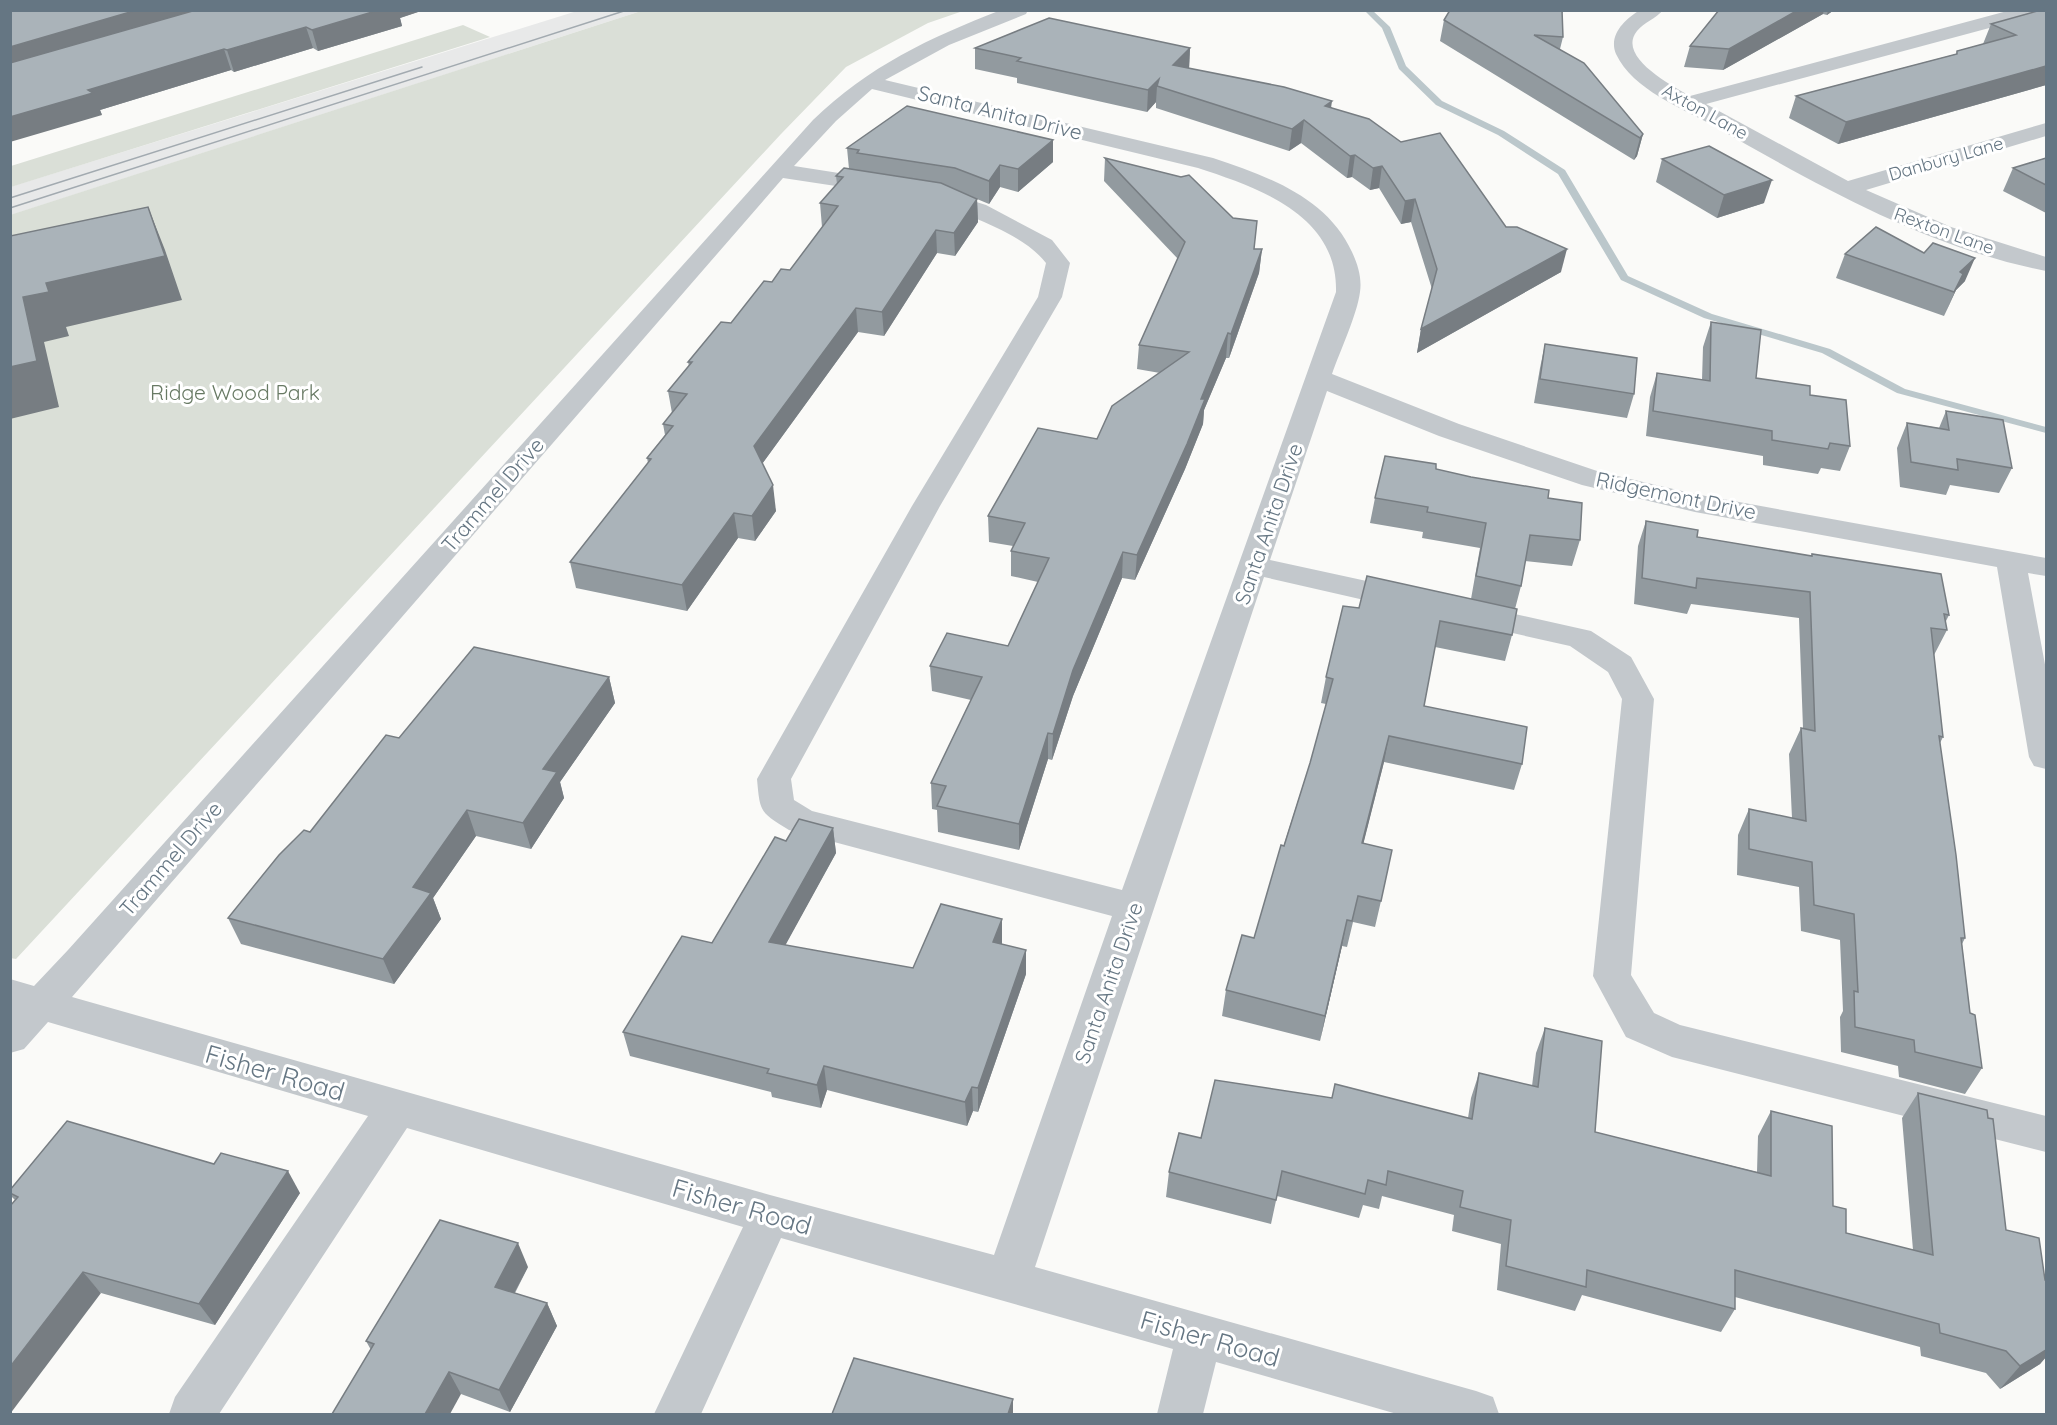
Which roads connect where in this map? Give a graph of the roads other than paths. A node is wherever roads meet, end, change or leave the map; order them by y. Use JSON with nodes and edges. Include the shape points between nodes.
{"nodes":[{"id":1,"x":1019,"y":10,"type":"edge"},
{"id":2,"x":1654,"y":10,"type":"edge"},
{"id":3,"x":2034,"y":10,"type":"edge"},
{"id":4,"x":869,"y":82,"type":"junction"},
{"id":5,"x":1687,"y":102,"type":"junction"},
{"id":6,"x":2046,"y":129,"type":"edge"},
{"id":7,"x":779,"y":171,"type":"junction"},
{"id":8,"x":1845,"y":189,"type":"junction"},
{"id":9,"x":2046,"y":264,"type":"edge"},
{"id":10,"x":1319,"y":378,"type":"junction"},
{"id":11,"x":2012,"y":561,"type":"junction"},
{"id":12,"x":1255,"y":566,"type":"junction"},
{"id":13,"x":2046,"y":567,"type":"edge"},
{"id":14,"x":2046,"y":757,"type":"edge"},
{"id":15,"x":1134,"y":907,"type":"junction"},
{"id":16,"x":25,"y":1000,"type":"edge"},
{"id":17,"x":10,"y":1036,"type":"edge"},
{"id":18,"x":397,"y":1108,"type":"junction"},
{"id":19,"x":2046,"y":1134,"type":"edge"},
{"id":20,"x":770,"y":1215,"type":"junction"},
{"id":21,"x":1008,"y":1280,"type":"junction"},
{"id":22,"x":1199,"y":1336,"type":"junction"},
{"id":23,"x":192,"y":1414,"type":"edge"},
{"id":24,"x":677,"y":1414,"type":"edge"},
{"id":25,"x":1180,"y":1414,"type":"edge"},
{"id":26,"x":1476,"y":1414,"type":"edge"}],
"edges":[{"from":1,"to":4,"type":"street","name":"Trammel Drive","via":[[911,57]]},
{"from":2,"to":5,"type":"street","name":"Axton Lane","via":[[1629,28],[1622,40],[1624,51],[1634,69]]},
{"from":3,"to":5,"type":"street"},
{"from":4,"to":7,"type":"street","name":"Trammel Drive","via":[[843,102]]},
{"from":4,"to":10,"type":"street","name":"Santa Anita Drive","via":[[1205,163],[1248,176],[1284,195],[1315,216],[1334,237],[1347,266],[1348,292]]},
{"from":5,"to":8,"type":"street","name":"Axton Lane"},
{"from":6,"to":8,"type":"street","name":"Danbury Lane"},
{"from":7,"to":15,"type":"street","via":[[946,198],[978,210],[1044,245],[1058,262],[1050,297],[926,506],[774,779],[777,806],[801,821]]},
{"from":7,"to":16,"type":"street","name":"Trammel Drive"},
{"from":8,"to":9,"type":"street","name":"Rexton Lane","via":[[1964,242]]},
{"from":10,"to":11,"type":"street","name":"Ridgemont Drive","via":[[1449,430],[1592,479],[1695,503]]},
{"from":10,"to":12,"type":"street","name":"Santa Anita Drive"},
{"from":11,"to":13,"type":"street","name":"Ridgemont Drive"},
{"from":11,"to":14,"type":"street"},
{"from":12,"to":15,"type":"street","name":"Santa Anita Drive"},
{"from":12,"to":19,"type":"street","via":[[1580,638],[1620,665],[1638,699],[1612,976],[1640,1025],[1672,1040]]},
{"from":15,"to":21,"type":"street","name":"Santa Anita Drive"},
{"from":16,"to":17,"type":"street","name":"Trammel Drive"},
{"from":16,"to":18,"type":"street","name":"Fisher Road"},
{"from":18,"to":20,"type":"street","name":"Fisher Road"},
{"from":18,"to":23,"type":"street"},
{"from":20,"to":21,"type":"street","name":"Fisher Road"},
{"from":20,"to":24,"type":"street"},
{"from":21,"to":22,"type":"street","name":"Fisher Road"},
{"from":22,"to":25,"type":"street"},
{"from":22,"to":26,"type":"street","name":"Fisher Road"}]}
